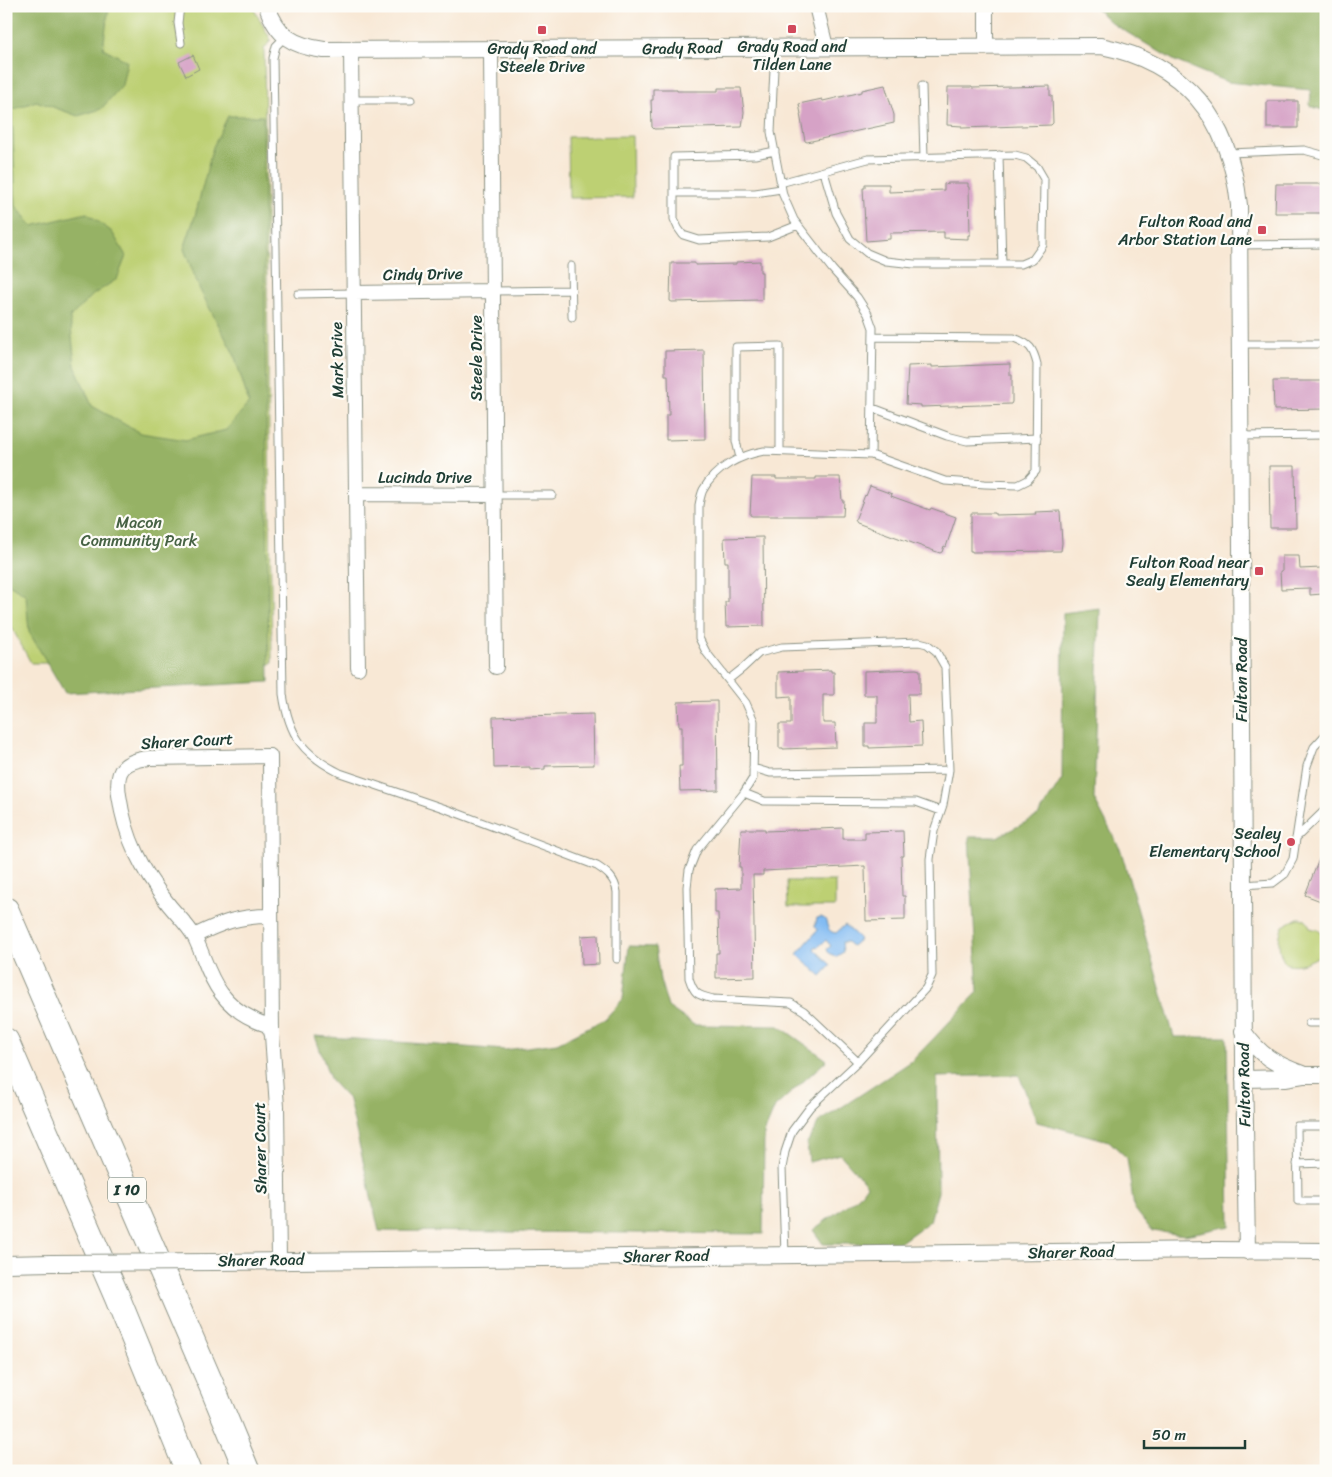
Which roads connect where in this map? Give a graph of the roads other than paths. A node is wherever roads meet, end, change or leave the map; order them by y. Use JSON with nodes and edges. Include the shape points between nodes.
{"nodes":[{"id":1,"x":180,"y":6,"type":"edge"},
{"id":2,"x":267,"y":6,"type":"edge"},
{"id":3,"x":816,"y":6,"type":"edge"},
{"id":4,"x":986,"y":6,"type":"edge"},
{"id":5,"x":284,"y":37,"type":"junction"},
{"id":6,"x":181,"y":43,"type":"dead end"},
{"id":7,"x":775,"y":47,"type":"junction"},
{"id":8,"x":826,"y":47,"type":"junction"},
{"id":9,"x":986,"y":47,"type":"junction"},
{"id":10,"x":491,"y":50,"type":"junction"},
{"id":11,"x":351,"y":51,"type":"junction"},
{"id":12,"x":922,"y":86,"type":"dead end"},
{"id":13,"x":352,"y":100,"type":"junction"},
{"id":14,"x":411,"y":100,"type":"dead end"},
{"id":15,"x":1211,"y":114,"type":"joint"},
{"id":16,"x":774,"y":151,"type":"junction"},
{"id":17,"x":1229,"y":153,"type":"junction"},
{"id":18,"x":999,"y":156,"type":"junction"},
{"id":19,"x":1326,"y":156,"type":"edge"},
{"id":20,"x":924,"y":158,"type":"junction"},
{"id":21,"x":824,"y":172,"type":"junction"},
{"id":22,"x":781,"y":186,"type":"junction"},
{"id":23,"x":674,"y":193,"type":"junction"},
{"id":24,"x":798,"y":225,"type":"junction"},
{"id":25,"x":1240,"y":244,"type":"junction"},
{"id":26,"x":1326,"y":244,"type":"edge"},
{"id":27,"x":1002,"y":264,"type":"junction"},
{"id":28,"x":571,"y":266,"type":"dead end"},
{"id":29,"x":572,"y":290,"type":"junction"},
{"id":30,"x":493,"y":291,"type":"junction"},
{"id":31,"x":354,"y":293,"type":"junction"},
{"id":32,"x":298,"y":294,"type":"dead end"},
{"id":33,"x":572,"y":317,"type":"dead end"},
{"id":34,"x":874,"y":337,"type":"junction"},
{"id":35,"x":1240,"y":344,"type":"junction"},
{"id":36,"x":1326,"y":344,"type":"edge"},
{"id":37,"x":873,"y":408,"type":"junction"},
{"id":38,"x":1240,"y":436,"type":"junction"},
{"id":39,"x":1326,"y":436,"type":"edge"},
{"id":40,"x":1036,"y":438,"type":"junction"},
{"id":41,"x":780,"y":451,"type":"junction"},
{"id":42,"x":872,"y":455,"type":"junction"},
{"id":43,"x":740,"y":458,"type":"junction"},
{"id":44,"x":356,"y":494,"type":"junction"},
{"id":45,"x":494,"y":495,"type":"junction"},
{"id":46,"x":552,"y":495,"type":"dead end"},
{"id":47,"x":496,"y":667,"type":"dead end"},
{"id":48,"x":358,"y":668,"type":"dead end"},
{"id":49,"x":728,"y":680,"type":"junction"},
{"id":50,"x":1326,"y":734,"type":"edge"},
{"id":51,"x":753,"y":768,"type":"junction"},
{"id":52,"x":949,"y":770,"type":"junction"},
{"id":53,"x":744,"y":793,"type":"junction"},
{"id":54,"x":1326,"y":809,"type":"edge"},
{"id":55,"x":941,"y":811,"type":"junction"},
{"id":56,"x":1296,"y":838,"type":"junction"},
{"id":57,"x":1243,"y":886,"type":"junction"},
{"id":58,"x":6,"y":910,"type":"edge"},
{"id":59,"x":271,"y":916,"type":"junction"},
{"id":60,"x":194,"y":936,"type":"junction"},
{"id":61,"x":617,"y":959,"type":"dead end"},
{"id":62,"x":1309,"y":1022,"type":"dead end"},
{"id":63,"x":1326,"y":1023,"type":"edge"},
{"id":64,"x":1244,"y":1031,"type":"junction"},
{"id":65,"x":272,"y":1035,"type":"junction"},
{"id":66,"x":6,"y":1041,"type":"edge"},
{"id":67,"x":858,"y":1062,"type":"junction"},
{"id":68,"x":1303,"y":1075,"type":"junction"},
{"id":69,"x":1326,"y":1075,"type":"edge"},
{"id":70,"x":1244,"y":1079,"type":"junction"},
{"id":71,"x":1326,"y":1126,"type":"edge"},
{"id":72,"x":1326,"y":1163,"type":"edge"},
{"id":73,"x":1297,"y":1164,"type":"junction"},
{"id":74,"x":1326,"y":1201,"type":"edge"},
{"id":75,"x":1247,"y":1251,"type":"junction"},
{"id":76,"x":1326,"y":1251,"type":"edge"},
{"id":77,"x":785,"y":1255,"type":"junction"},
{"id":78,"x":279,"y":1260,"type":"junction"},
{"id":79,"x":6,"y":1264,"type":"edge"},
{"id":80,"x":188,"y":1471,"type":"edge"},
{"id":81,"x":247,"y":1471,"type":"edge"}],
"edges":[{"from":1,"to":6,"type":"lane"},
{"from":2,"to":5,"type":"street"},
{"from":3,"to":8,"type":"street"},
{"from":4,"to":9,"type":"street"},
{"from":5,"to":11,"type":"street","name":"Grady Road","via":[[306,48]]},
{"from":5,"to":61,"type":"lane","via":[[276,46],[273,58],[283,694],[291,727],[307,753],[340,773],[459,814],[607,872],[617,892]]},
{"from":7,"to":8,"type":"street","name":"Grady Road"},
{"from":7,"to":10,"type":"street","name":"Grady Road"},
{"from":7,"to":16,"type":"lane","via":[[771,132]]},
{"from":8,"to":9,"type":"street","name":"Grady Road"},
{"from":9,"to":15,"type":"street","name":"Grady Road","via":[[1101,46],[1119,50],[1175,78]]},
{"from":10,"to":11,"type":"street","name":"Grady Road"},
{"from":10,"to":30,"type":"street","name":"Steele Drive"},
{"from":11,"to":13,"type":"street","name":"Mark Drive"},
{"from":12,"to":20,"type":"lane"},
{"from":13,"to":14,"type":"lane"},
{"from":13,"to":31,"type":"street","name":"Mark Drive"},
{"from":15,"to":17,"type":"street","name":"Fulton Road"},
{"from":16,"to":22,"type":"lane"},
{"from":16,"to":23,"type":"lane","via":[[755,155],[674,157]]},
{"from":17,"to":19,"type":"lane","via":[[1304,150]]},
{"from":17,"to":25,"type":"street","name":"Fulton Road","via":[[1237,183]]},
{"from":18,"to":20,"type":"lane"},
{"from":18,"to":27,"type":"lane"},
{"from":18,"to":27,"type":"lane","via":[[1026,158],[1044,179],[1043,244],[1033,259],[1021,264]]},
{"from":20,"to":21,"type":"lane","via":[[868,159]]},
{"from":21,"to":22,"type":"lane"},
{"from":21,"to":27,"type":"lane","via":[[836,213],[850,240],[867,253],[886,261],[914,264]]},
{"from":22,"to":23,"type":"lane","via":[[755,193]]},
{"from":22,"to":24,"type":"lane"},
{"from":23,"to":24,"type":"lane","via":[[674,219],[678,228],[683,235],[699,240],[768,237]]},
{"from":24,"to":34,"type":"lane","via":[[857,297],[874,328]]},
{"from":25,"to":26,"type":"lane"},
{"from":25,"to":35,"type":"street","name":"Fulton Road"},
{"from":28,"to":29,"type":"lane"},
{"from":29,"to":30,"type":"lane"},
{"from":29,"to":33,"type":"lane"},
{"from":30,"to":31,"type":"street","name":"Cindy Drive"},
{"from":30,"to":45,"type":"street","name":"Steele Drive"},
{"from":31,"to":32,"type":"lane"},
{"from":31,"to":44,"type":"street","name":"Mark Drive"},
{"from":34,"to":37,"type":"lane"},
{"from":34,"to":40,"type":"lane","via":[[1014,338],[1024,342],[1033,350],[1037,364]]},
{"from":35,"to":36,"type":"lane"},
{"from":35,"to":38,"type":"street","name":"Fulton Road"},
{"from":37,"to":40,"type":"lane","via":[[967,441]]},
{"from":37,"to":42,"type":"lane"},
{"from":38,"to":39,"type":"lane"},
{"from":38,"to":57,"type":"street","name":"Fulton Road"},
{"from":40,"to":42,"type":"lane","via":[[1036,471],[1018,485],[945,481]]},
{"from":41,"to":42,"type":"lane"},
{"from":41,"to":43,"type":"lane","via":[[764,451]]},
{"from":41,"to":43,"type":"lane","via":[[780,346],[736,347],[736,441]]},
{"from":43,"to":49,"type":"lane","via":[[712,478],[702,491],[699,505],[699,638]]},
{"from":44,"to":45,"type":"street","name":"Lucinda Drive"},
{"from":44,"to":48,"type":"street","name":"Mark Drive"},
{"from":45,"to":46,"type":"lane"},
{"from":45,"to":47,"type":"street","name":"Steele Drive"},
{"from":49,"to":51,"type":"lane","via":[[754,721]]},
{"from":49,"to":52,"type":"lane","via":[[759,653],[782,647],[927,644],[936,651],[945,666]]},
{"from":50,"to":56,"type":"lane","via":[[1314,747],[1307,766]]},
{"from":51,"to":52,"type":"lane","via":[[770,773]]},
{"from":51,"to":53,"type":"lane","via":[[753,778]]},
{"from":52,"to":55,"type":"lane"},
{"from":53,"to":55,"type":"lane","via":[[764,802],[916,802]]},
{"from":53,"to":67,"type":"lane","via":[[697,850],[689,870],[689,978],[693,990],[713,1000],[791,1003],[804,1011]]},
{"from":54,"to":56,"type":"lane"},
{"from":55,"to":67,"type":"lane","via":[[930,859],[932,975],[926,988]]},
{"from":56,"to":57,"type":"lane","via":[[1293,860],[1285,874],[1273,883]]},
{"from":57,"to":64,"type":"street","name":"Fulton Road"},
{"from":58,"to":81,"type":"highway","number":"I 10"},
{"from":59,"to":60,"type":"street","via":[[230,920]]},
{"from":59,"to":60,"type":"street","name":"Sharer Court","via":[[270,756],[149,758],[129,762],[119,775],[118,786],[130,841],[153,884]]},
{"from":59,"to":65,"type":"street","name":"Sharer Court"},
{"from":60,"to":65,"type":"street","name":"Sharer Court","via":[[205,966],[220,992],[243,1014],[266,1025]]},
{"from":62,"to":63,"type":"lane"},
{"from":64,"to":68,"type":"street","via":[[1262,1055]]},
{"from":64,"to":70,"type":"street","name":"Fulton Road"},
{"from":65,"to":78,"type":"street","name":"Sharer Court","via":[[277,1107]]},
{"from":66,"to":80,"type":"highway"},
{"from":67,"to":77,"type":"lane","via":[[810,1107],[792,1130],[782,1168]]},
{"from":68,"to":69,"type":"street"},
{"from":68,"to":70,"type":"street"},
{"from":70,"to":75,"type":"street","name":"Fulton Road"},
{"from":71,"to":73,"type":"lane","via":[[1297,1126]]},
{"from":72,"to":73,"type":"lane"},
{"from":73,"to":74,"type":"lane","via":[[1298,1201]]},
{"from":75,"to":76,"type":"street","name":"Sharer Road"},
{"from":75,"to":77,"type":"street","name":"Sharer Road"},
{"from":77,"to":78,"type":"street","name":"Sharer Road"},
{"from":78,"to":79,"type":"street","name":"Sharer Road","bridge":true}]}
